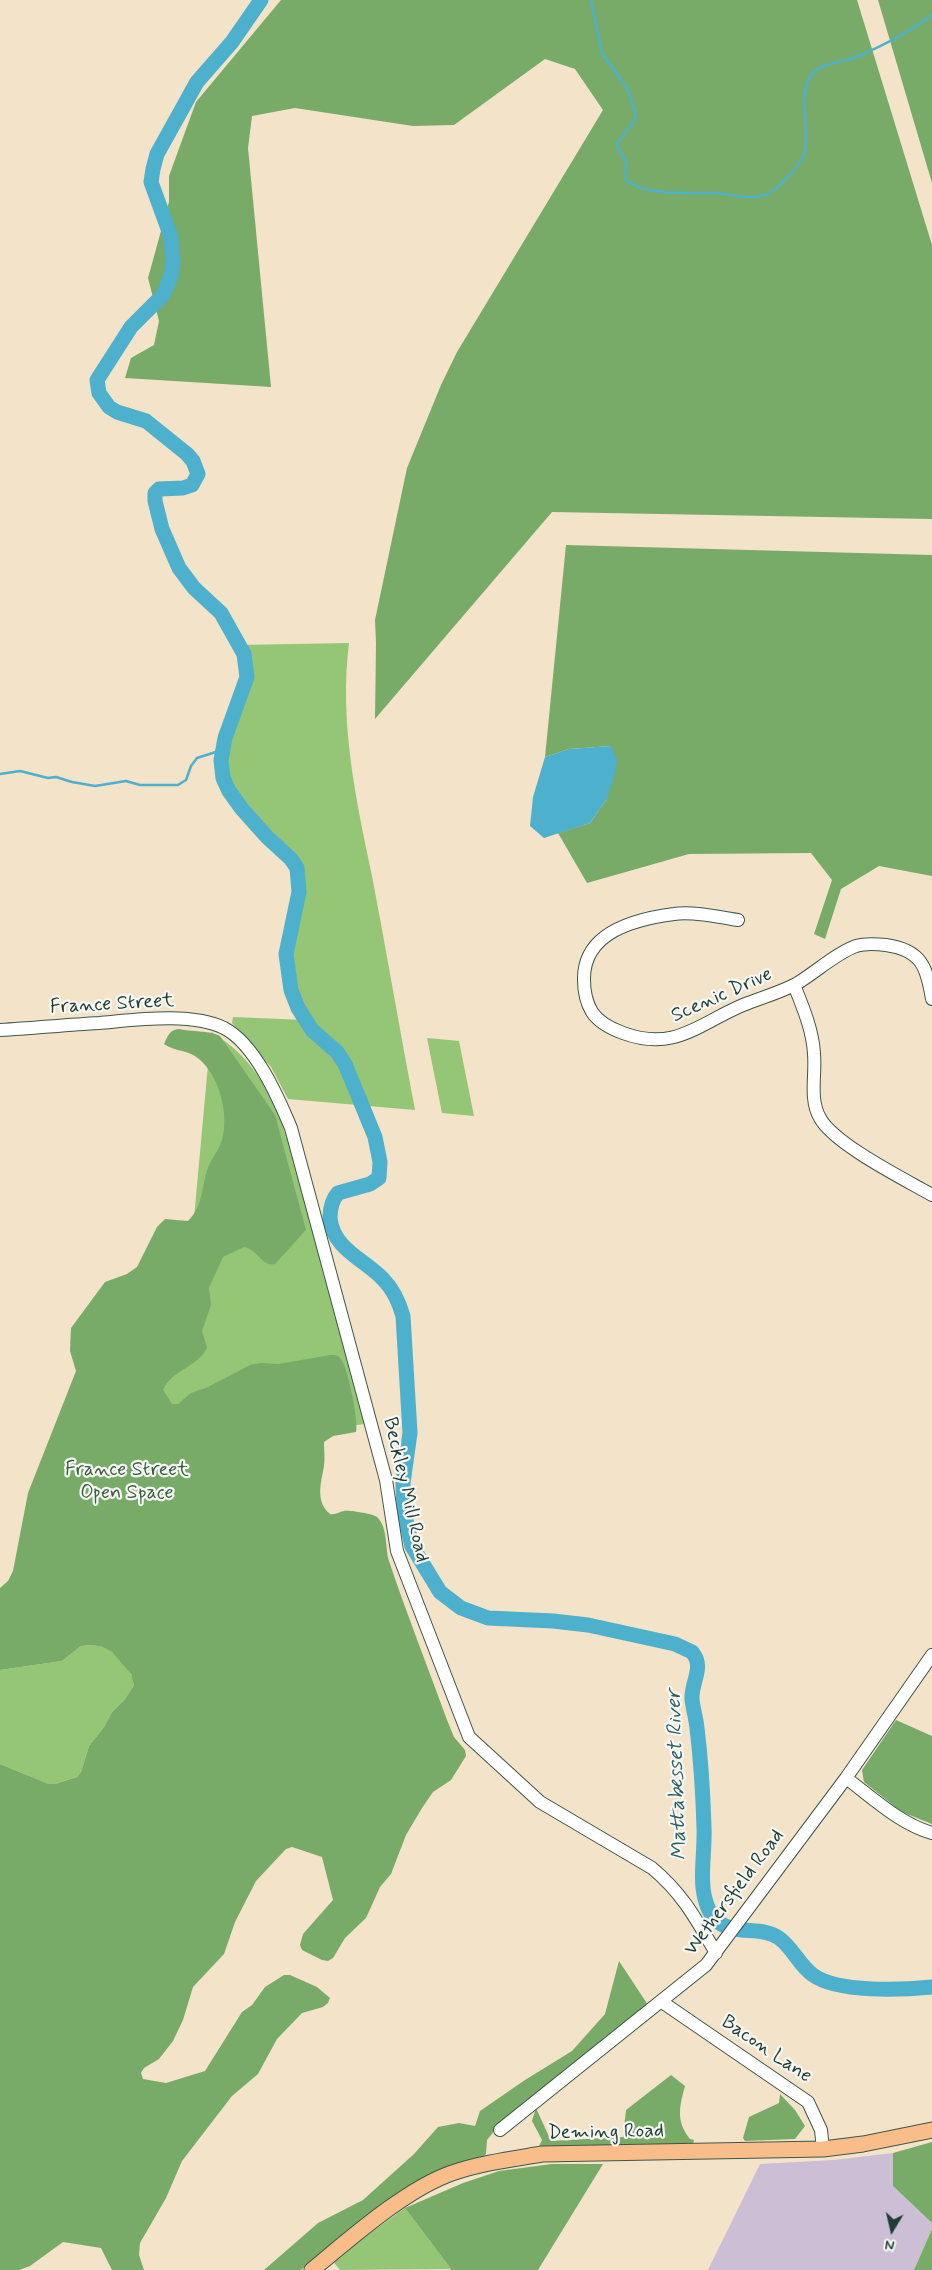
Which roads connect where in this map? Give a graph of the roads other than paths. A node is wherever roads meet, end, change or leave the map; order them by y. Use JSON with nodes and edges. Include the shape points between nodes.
{"nodes":[{"id":1,"x":738,"y":920,"type":"dead end"},
{"id":2,"x":794,"y":985,"type":"junction"},
{"id":3,"x":932,"y":999,"type":"edge"},
{"id":4,"x":225,"y":1029,"type":"joint"},
{"id":5,"x":0,"y":1030,"type":"edge"},
{"id":6,"x":932,"y":1195,"type":"edge"},
{"id":7,"x":932,"y":1655,"type":"edge"},
{"id":8,"x":846,"y":1778,"type":"junction"},
{"id":9,"x":932,"y":1833,"type":"edge"},
{"id":10,"x":716,"y":1953,"type":"junction"},
{"id":11,"x":662,"y":2002,"type":"junction"},
{"id":12,"x":500,"y":2130,"type":"dead end"},
{"id":13,"x":932,"y":2130,"type":"edge"},
{"id":14,"x":823,"y":2149,"type":"junction"},
{"id":15,"x":312,"y":2270,"type":"edge"}],
"edges":[{"from":1,"to":2,"type":"street","name":"Scenic Drive","via":[[676,913],[648,919],[605,935],[591,948],[584,967],[584,994],[593,1014],[610,1028],[656,1041],[700,1028],[741,1006]]},
{"from":2,"to":3,"type":"street","name":"Scenic Drive","via":[[842,953],[874,943],[914,953],[929,980]]},
{"from":2,"to":6,"type":"street","via":[[811,1037],[815,1105],[820,1118],[832,1134],[848,1146]]},
{"from":4,"to":5,"type":"street","name":"France Street","via":[[193,1021],[161,1019]]},
{"from":4,"to":10,"type":"street","name":"Beckley Mill Road","via":[[241,1042],[270,1080],[291,1128],[386,1480],[396,1551],[469,1737],[540,1802],[667,1880],[684,1900]]},
{"from":7,"to":8,"type":"street","name":"Wethersfield Road"},
{"from":8,"to":9,"type":"street","via":[[897,1816]]},
{"from":8,"to":10,"type":"street","name":"Wethersfield Road"},
{"from":10,"to":11,"type":"street","name":"Wethersfield Road","via":[[694,1977]]},
{"from":11,"to":12,"type":"street","name":"Wethersfield Road"},
{"from":11,"to":14,"type":"street","name":"Bacon Lane","via":[[808,2102],[821,2130]]},
{"from":13,"to":14,"type":"main road","name":"Deming Road"},
{"from":14,"to":15,"type":"main road","name":"Deming Road","via":[[542,2154],[496,2161],[452,2173],[414,2191]]}]}
